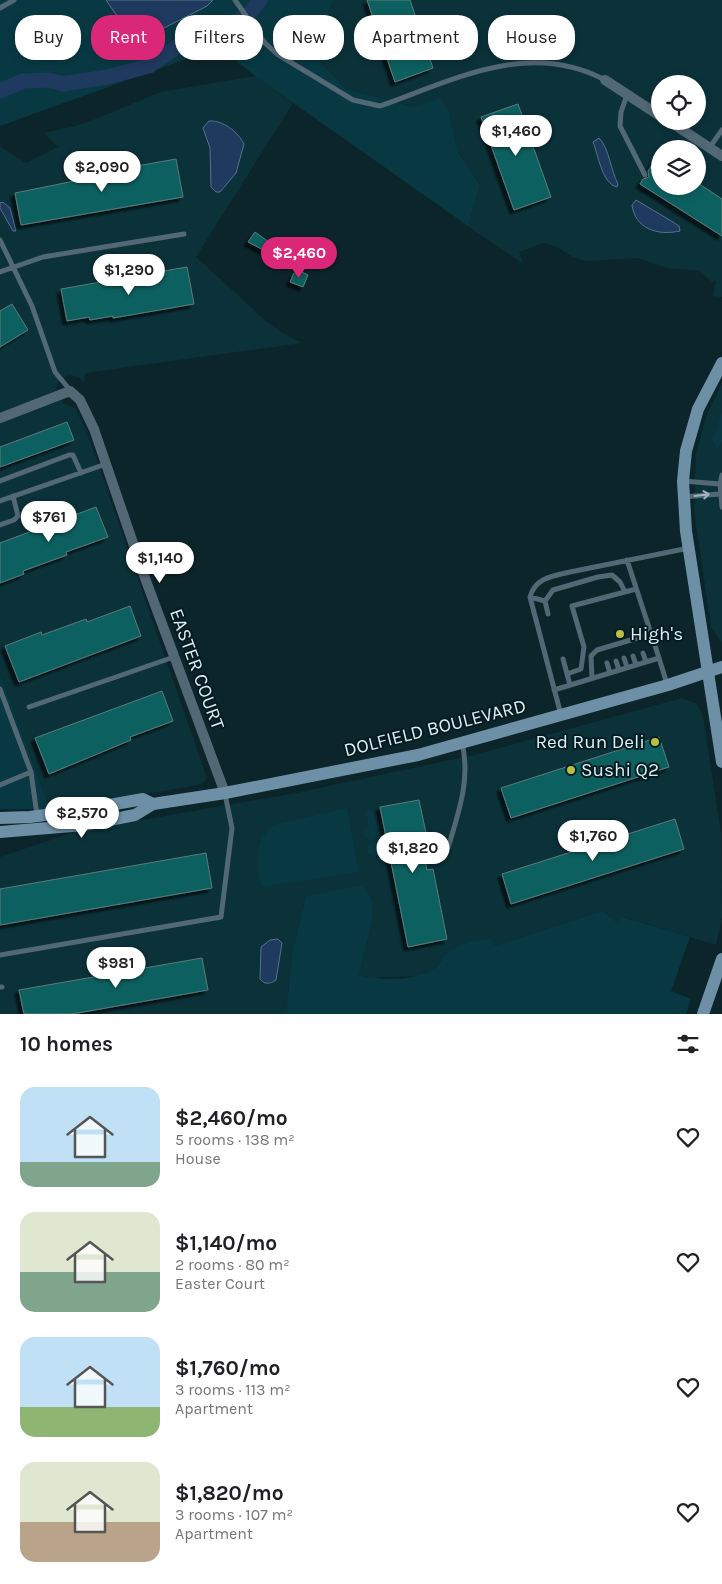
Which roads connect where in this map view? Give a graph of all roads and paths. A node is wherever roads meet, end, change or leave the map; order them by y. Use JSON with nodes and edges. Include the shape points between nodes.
{"nodes":[{"id":1,"x":14,"y":0,"type":"edge"},
{"id":2,"x":235,"y":0,"type":"edge"},
{"id":3,"x":0,"y":8,"type":"edge"},
{"id":4,"x":605,"y":80,"type":"joint"},
{"id":5,"x":627,"y":94,"type":"junction"},
{"id":6,"x":651,"y":110,"type":"edge"},
{"id":7,"x":683,"y":130,"type":"edge"},
{"id":8,"x":722,"y":130,"type":"edge"},
{"id":9,"x":710,"y":148,"type":"junction"},
{"id":10,"x":722,"y":156,"type":"edge"},
{"id":11,"x":645,"y":175,"type":"dead end"},
{"id":12,"x":184,"y":234,"type":"dead end"},
{"id":13,"x":0,"y":240,"type":"edge"},
{"id":14,"x":13,"y":266,"type":"junction"},
{"id":15,"x":0,"y":272,"type":"edge"},
{"id":16,"x":722,"y":363,"type":"edge"},
{"id":17,"x":70,"y":391,"type":"junction"},
{"id":18,"x":0,"y":418,"type":"edge"},
{"id":19,"x":106,"y":464,"type":"junction"},
{"id":20,"x":81,"y":473,"type":"junction"},
{"id":21,"x":722,"y":475,"type":"edge"},
{"id":22,"x":0,"y":481,"type":"edge"},
{"id":23,"x":683,"y":481,"type":"junction"},
{"id":24,"x":720,"y":484,"type":"junction"},
{"id":25,"x":720,"y":494,"type":"junction"},
{"id":26,"x":14,"y":496,"type":"junction"},
{"id":27,"x":683,"y":498,"type":"junction"},
{"id":28,"x":0,"y":501,"type":"edge"},
{"id":29,"x":722,"y":507,"type":"edge"},
{"id":30,"x":0,"y":525,"type":"edge"},
{"id":31,"x":689,"y":548,"type":"junction"},
{"id":32,"x":627,"y":560,"type":"junction"},
{"id":33,"x":636,"y":589,"type":"junction"},
{"id":34,"x":625,"y":592,"type":"junction"},
{"id":35,"x":530,"y":597,"type":"junction"},
{"id":36,"x":545,"y":601,"type":"junction"},
{"id":37,"x":548,"y":614,"type":"dead end"},
{"id":38,"x":651,"y":634,"type":"junction"},
{"id":39,"x":612,"y":646,"type":"junction"},
{"id":40,"x":603,"y":649,"type":"junction"},
{"id":41,"x":614,"y":652,"type":"dead end"},
{"id":42,"x":643,"y":653,"type":"dead end"},
{"id":43,"x":605,"y":655,"type":"dead end"},
{"id":44,"x":633,"y":656,"type":"dead end"},
{"id":45,"x":174,"y":657,"type":"junction"},
{"id":46,"x":624,"y":658,"type":"dead end"},
{"id":47,"x":659,"y":658,"type":"junction"},
{"id":48,"x":563,"y":659,"type":"dead end"},
{"id":49,"x":616,"y":661,"type":"dead end"},
{"id":50,"x":646,"y":662,"type":"junction"},
{"id":51,"x":607,"y":663,"type":"dead end"},
{"id":52,"x":636,"y":665,"type":"junction"},
{"id":53,"x":722,"y":667,"type":"edge"},
{"id":54,"x":627,"y":668,"type":"junction"},
{"id":55,"x":619,"y":670,"type":"junction"},
{"id":56,"x":707,"y":672,"type":"junction"},
{"id":57,"x":610,"y":673,"type":"junction"},
{"id":58,"x":567,"y":674,"type":"junction"},
{"id":59,"x":592,"y":678,"type":"junction"},
{"id":60,"x":570,"y":685,"type":"junction"},
{"id":61,"x":668,"y":685,"type":"junction"},
{"id":62,"x":0,"y":689,"type":"edge"},
{"id":63,"x":554,"y":690,"type":"junction"},
{"id":64,"x":29,"y":707,"type":"dead end"},
{"id":65,"x":561,"y":716,"type":"junction"},
{"id":66,"x":461,"y":742,"type":"junction"},
{"id":67,"x":721,"y":749,"type":"edge"},
{"id":68,"x":722,"y":762,"type":"edge"},
{"id":69,"x":31,"y":772,"type":"junction"},
{"id":70,"x":0,"y":785,"type":"edge"},
{"id":71,"x":225,"y":793,"type":"junction"},
{"id":72,"x":153,"y":804,"type":"junction"},
{"id":73,"x":38,"y":816,"type":"junction"},
{"id":74,"x":0,"y":818,"type":"edge"},
{"id":75,"x":0,"y":832,"type":"edge"},
{"id":76,"x":448,"y":848,"type":"dead end"},
{"id":77,"x":0,"y":955,"type":"edge"},
{"id":78,"x":722,"y":959,"type":"edge"},
{"id":79,"x":703,"y":1014,"type":"edge"}],
"edges":[{"from":1,"to":3,"type":"lane"},
{"from":2,"to":4,"type":"lane","via":[[265,43],[290,63],[353,100],[368,105],[380,106],[507,63],[534,61],[568,65]]},
{"from":4,"to":5,"type":"street"},
{"from":5,"to":6,"type":"street"},
{"from":5,"to":11,"type":"lane","via":[[620,126]]},
{"from":7,"to":9,"type":"street"},
{"from":8,"to":9,"type":"lane"},
{"from":9,"to":10,"type":"street"},
{"from":12,"to":14,"type":"lane","via":[[43,257]]},
{"from":13,"to":14,"type":"lane"},
{"from":14,"to":15,"type":"lane"},
{"from":14,"to":17,"type":"lane","via":[[32,306],[55,372]]},
{"from":16,"to":23,"type":"main road","via":[[696,418],[686,451]]},
{"from":17,"to":18,"type":"street"},
{"from":17,"to":19,"type":"street","name":"EASTER COURT","via":[[84,407]]},
{"from":19,"to":20,"type":"lane"},
{"from":19,"to":45,"type":"street","name":"EASTER COURT"},
{"from":20,"to":22,"type":"lane","via":[[73,455],[69,455]]},
{"from":20,"to":26,"type":"lane"},
{"from":21,"to":24,"type":"lane"},
{"from":23,"to":24,"type":"lane"},
{"from":23,"to":27,"type":"main road"},
{"from":24,"to":25,"type":"lane"},
{"from":27,"to":25,"type":"lane","one_way":true},
{"from":25,"to":29,"type":"lane"},
{"from":26,"to":28,"type":"lane"},
{"from":26,"to":30,"type":"lane","via":[[18,516]]},
{"from":27,"to":31,"type":"main road"},
{"from":31,"to":32,"type":"lane"},
{"from":31,"to":56,"type":"main road"},
{"from":32,"to":33,"type":"lane"},
{"from":32,"to":35,"type":"lane","via":[[551,577],[538,582]]},
{"from":33,"to":34,"type":"lane"},
{"from":33,"to":38,"type":"lane"},
{"from":34,"to":36,"type":"lane","via":[[612,576],[598,577],[554,590]]},
{"from":34,"to":58,"type":"lane","via":[[572,606],[584,647],[581,669]]},
{"from":35,"to":36,"type":"lane"},
{"from":35,"to":63,"type":"lane"},
{"from":36,"to":37,"type":"lane"},
{"from":38,"to":39,"type":"lane","via":[[630,644]]},
{"from":38,"to":47,"type":"lane"},
{"from":39,"to":40,"type":"lane"},
{"from":39,"to":41,"type":"lane"},
{"from":40,"to":43,"type":"lane"},
{"from":40,"to":59,"type":"lane","via":[[591,656]]},
{"from":42,"to":50,"type":"lane"},
{"from":44,"to":52,"type":"lane"},
{"from":45,"to":64,"type":"lane"},
{"from":45,"to":71,"type":"street","name":"EASTER COURT"},
{"from":46,"to":54,"type":"lane"},
{"from":47,"to":50,"type":"lane"},
{"from":47,"to":61,"type":"lane"},
{"from":48,"to":58,"type":"lane"},
{"from":49,"to":55,"type":"lane"},
{"from":50,"to":52,"type":"lane"},
{"from":51,"to":57,"type":"lane"},
{"from":52,"to":54,"type":"lane"},
{"from":53,"to":56,"type":"main road","name":"DOLFIELD BOULEVARD"},
{"from":54,"to":55,"type":"lane"},
{"from":55,"to":57,"type":"lane"},
{"from":56,"to":61,"type":"main road","name":"DOLFIELD BOULEVARD"},
{"from":56,"to":67,"type":"main road"},
{"from":57,"to":59,"type":"lane"},
{"from":58,"to":60,"type":"lane"},
{"from":59,"to":60,"type":"lane"},
{"from":60,"to":63,"type":"lane"},
{"from":61,"to":65,"type":"main road","name":"DOLFIELD BOULEVARD"},
{"from":62,"to":69,"type":"lane"},
{"from":63,"to":65,"type":"lane"},
{"from":65,"to":66,"type":"main road","name":"DOLFIELD BOULEVARD"},
{"from":66,"to":71,"type":"main road","name":"DOLFIELD BOULEVARD","via":[[418,755]]},
{"from":66,"to":76,"type":"lane","via":[[466,775]]},
{"from":67,"to":68,"type":"main road"},
{"from":69,"to":70,"type":"lane"},
{"from":69,"to":73,"type":"lane"},
{"from":71,"to":72,"type":"main road","name":"DOLFIELD BOULEVARD"},
{"from":71,"to":77,"type":"lane","via":[[232,828],[221,917]]},
{"from":72,"to":73,"type":"main road","name":"DOLFIELD BOULEVARD","via":[[143,799]]},
{"from":72,"to":75,"type":"main road","name":"DOLFIELD BOULEVARD","via":[[135,815],[84,826]]},
{"from":73,"to":74,"type":"main road","name":"DOLFIELD BOULEVARD"},
{"from":78,"to":79,"type":"main road"}]}
